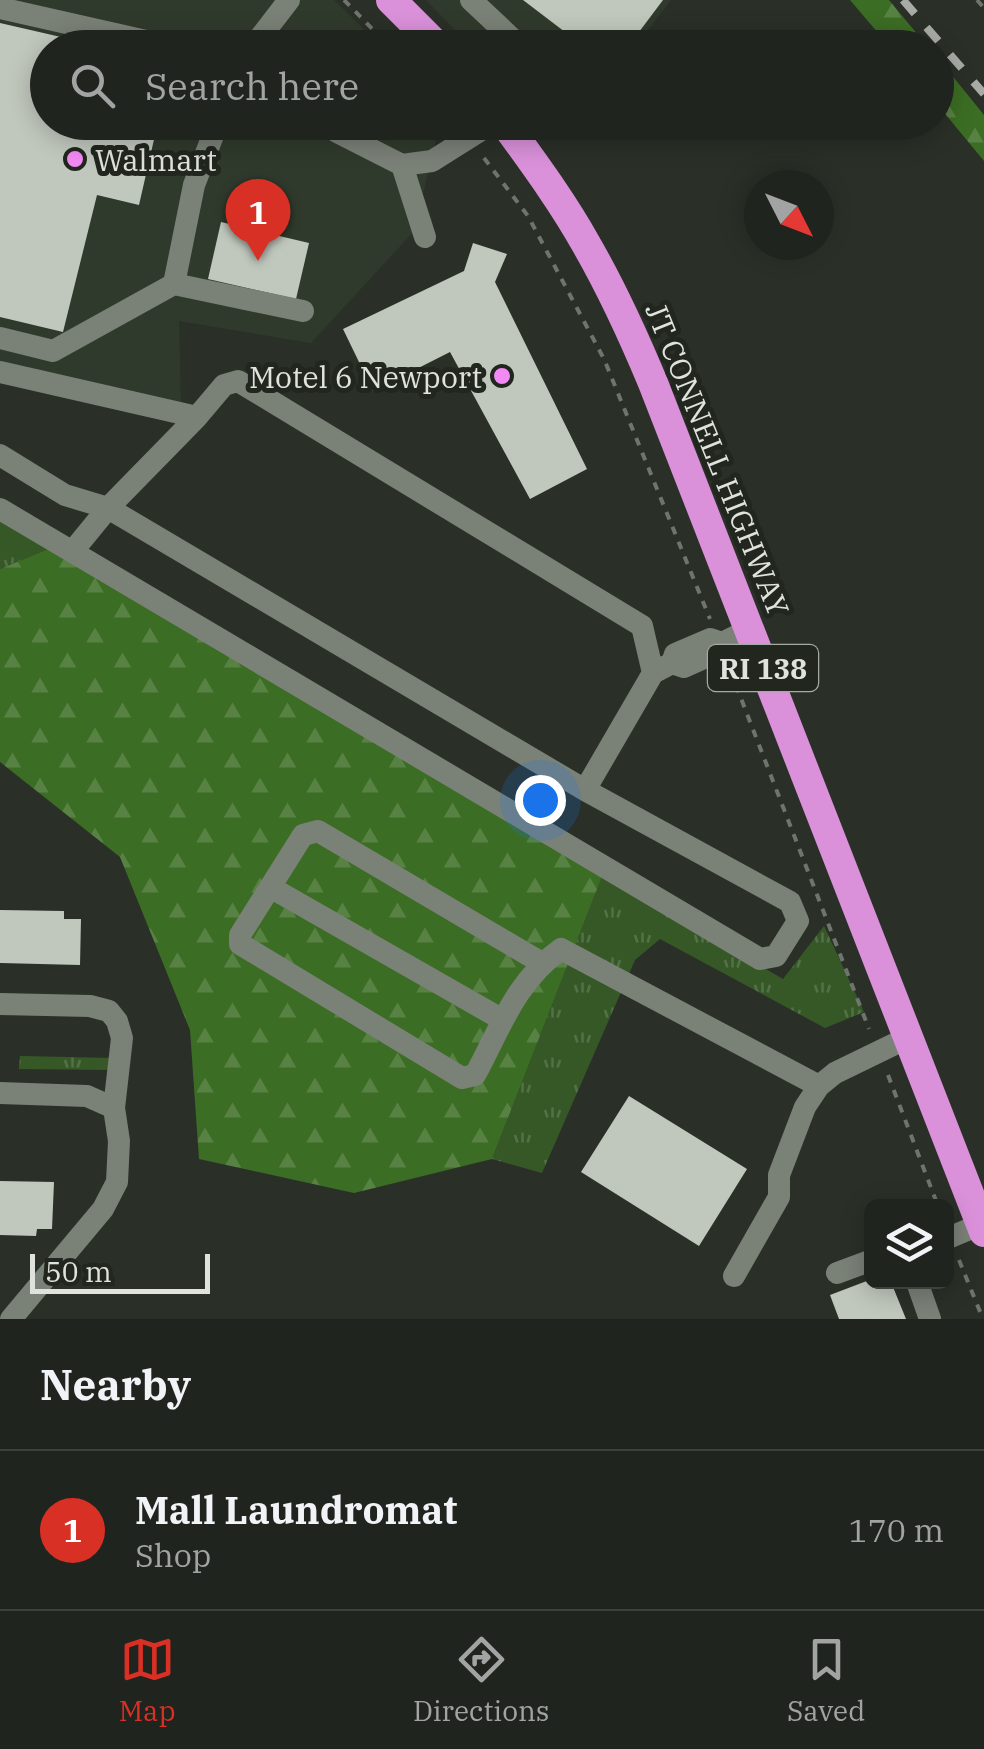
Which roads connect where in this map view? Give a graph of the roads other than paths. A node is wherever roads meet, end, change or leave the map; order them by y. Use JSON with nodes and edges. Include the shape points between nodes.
{"nodes":[{"id":1,"x":289,"y":0,"type":"edge"},
{"id":2,"x":471,"y":0,"type":"edge"},
{"id":3,"x":400,"y":3,"type":"edge"},
{"id":4,"x":0,"y":8,"type":"edge"},
{"id":5,"x":98,"y":30,"type":"edge"},
{"id":6,"x":266,"y":30,"type":"edge"},
{"id":7,"x":423,"y":30,"type":"edge"},
{"id":8,"x":503,"y":30,"type":"edge"},
{"id":9,"x":211,"y":140,"type":"edge"},
{"id":10,"x":353,"y":140,"type":"edge"},
{"id":11,"x":465,"y":140,"type":"edge"},
{"id":12,"x":517,"y":140,"type":"edge"},
{"id":13,"x":402,"y":165,"type":"junction"},
{"id":14,"x":425,"y":238,"type":"dead end"},
{"id":15,"x":174,"y":284,"type":"junction"},
{"id":16,"x":303,"y":311,"type":"dead end"},
{"id":17,"x":0,"y":338,"type":"edge"},
{"id":18,"x":0,"y":372,"type":"edge"},
{"id":19,"x":196,"y":416,"type":"junction"},
{"id":20,"x":0,"y":456,"type":"edge"},
{"id":21,"x":108,"y":508,"type":"junction"},
{"id":22,"x":0,"y":509,"type":"edge"},
{"id":23,"x":72,"y":552,"type":"junction"},
{"id":24,"x":735,"y":636,"type":"junction"},
{"id":25,"x":663,"y":668,"type":"junction"},
{"id":26,"x":585,"y":790,"type":"junction"},
{"id":27,"x":270,"y":887,"type":"junction"},
{"id":28,"x":542,"y":962,"type":"junction"},
{"id":29,"x":0,"y":1004,"type":"edge"},
{"id":30,"x":503,"y":1020,"type":"junction"},
{"id":31,"x":907,"y":1038,"type":"junction"},
{"id":32,"x":820,"y":1086,"type":"junction"},
{"id":33,"x":0,"y":1093,"type":"edge"},
{"id":34,"x":114,"y":1108,"type":"junction"},
{"id":35,"x":982,"y":1228,"type":"edge"},
{"id":36,"x":954,"y":1236,"type":"edge"},
{"id":37,"x":864,"y":1263,"type":"edge"},
{"id":38,"x":837,"y":1274,"type":"dead end"},
{"id":39,"x":734,"y":1276,"type":"dead end"},
{"id":40,"x":919,"y":1289,"type":"edge"},
{"id":41,"x":10,"y":1319,"type":"edge"},
{"id":42,"x":930,"y":1319,"type":"edge"}],
"edges":[{"from":1,"to":6,"type":"lane"},
{"from":2,"to":8,"type":"lane"},
{"from":3,"to":7,"type":"highway"},
{"from":4,"to":5,"type":"lane"},
{"from":9,"to":15,"type":"lane","via":[[194,186]]},
{"from":10,"to":13,"type":"lane"},
{"from":11,"to":13,"type":"lane","via":[[432,160]]},
{"from":12,"to":24,"type":"highway","name":"JT CONNELL HIGHWAY","number":"RI 138","via":[[585,241],[654,382]]},
{"from":13,"to":14,"type":"lane"},
{"from":15,"to":16,"type":"lane"},
{"from":15,"to":17,"type":"lane","via":[[53,351]]},
{"from":18,"to":19,"type":"lane"},
{"from":19,"to":21,"type":"lane"},
{"from":19,"to":25,"type":"lane","via":[[224,385],[238,381],[642,626]]},
{"from":20,"to":21,"type":"lane","via":[[65,495]]},
{"from":21,"to":23,"type":"lane"},
{"from":21,"to":26,"type":"lane"},
{"from":22,"to":23,"type":"lane"},
{"from":23,"to":26,"type":"lane","via":[[760,959],[776,956],[798,921],[790,902]]},
{"from":24,"to":25,"type":"lane","via":[[675,654]]},
{"from":24,"to":31,"type":"highway","name":"JT CONNELL HIGHWAY","number":"RI 138"},
{"from":25,"to":26,"type":"lane"},
{"from":27,"to":28,"type":"lane","via":[[304,835],[318,831]]},
{"from":27,"to":30,"type":"lane"},
{"from":27,"to":30,"type":"lane","via":[[240,944],[462,1078],[475,1076]]},
{"from":28,"to":30,"type":"lane"},
{"from":28,"to":32,"type":"lane","via":[[561,949]]},
{"from":29,"to":34,"type":"lane","via":[[109,1011],[122,1038]]},
{"from":31,"to":32,"type":"lane","via":[[835,1072]]},
{"from":31,"to":35,"type":"highway","name":"JT CONNELL HIGHWAY","number":"RI 138"},
{"from":32,"to":39,"type":"lane","via":[[779,1176],[779,1197]]},
{"from":33,"to":34,"type":"lane","via":[[87,1096]]},
{"from":34,"to":41,"type":"lane","via":[[120,1140],[112,1193]]},
{"from":35,"to":36,"type":"lane"},
{"from":37,"to":38,"type":"lane"},
{"from":40,"to":42,"type":"lane"}]}
